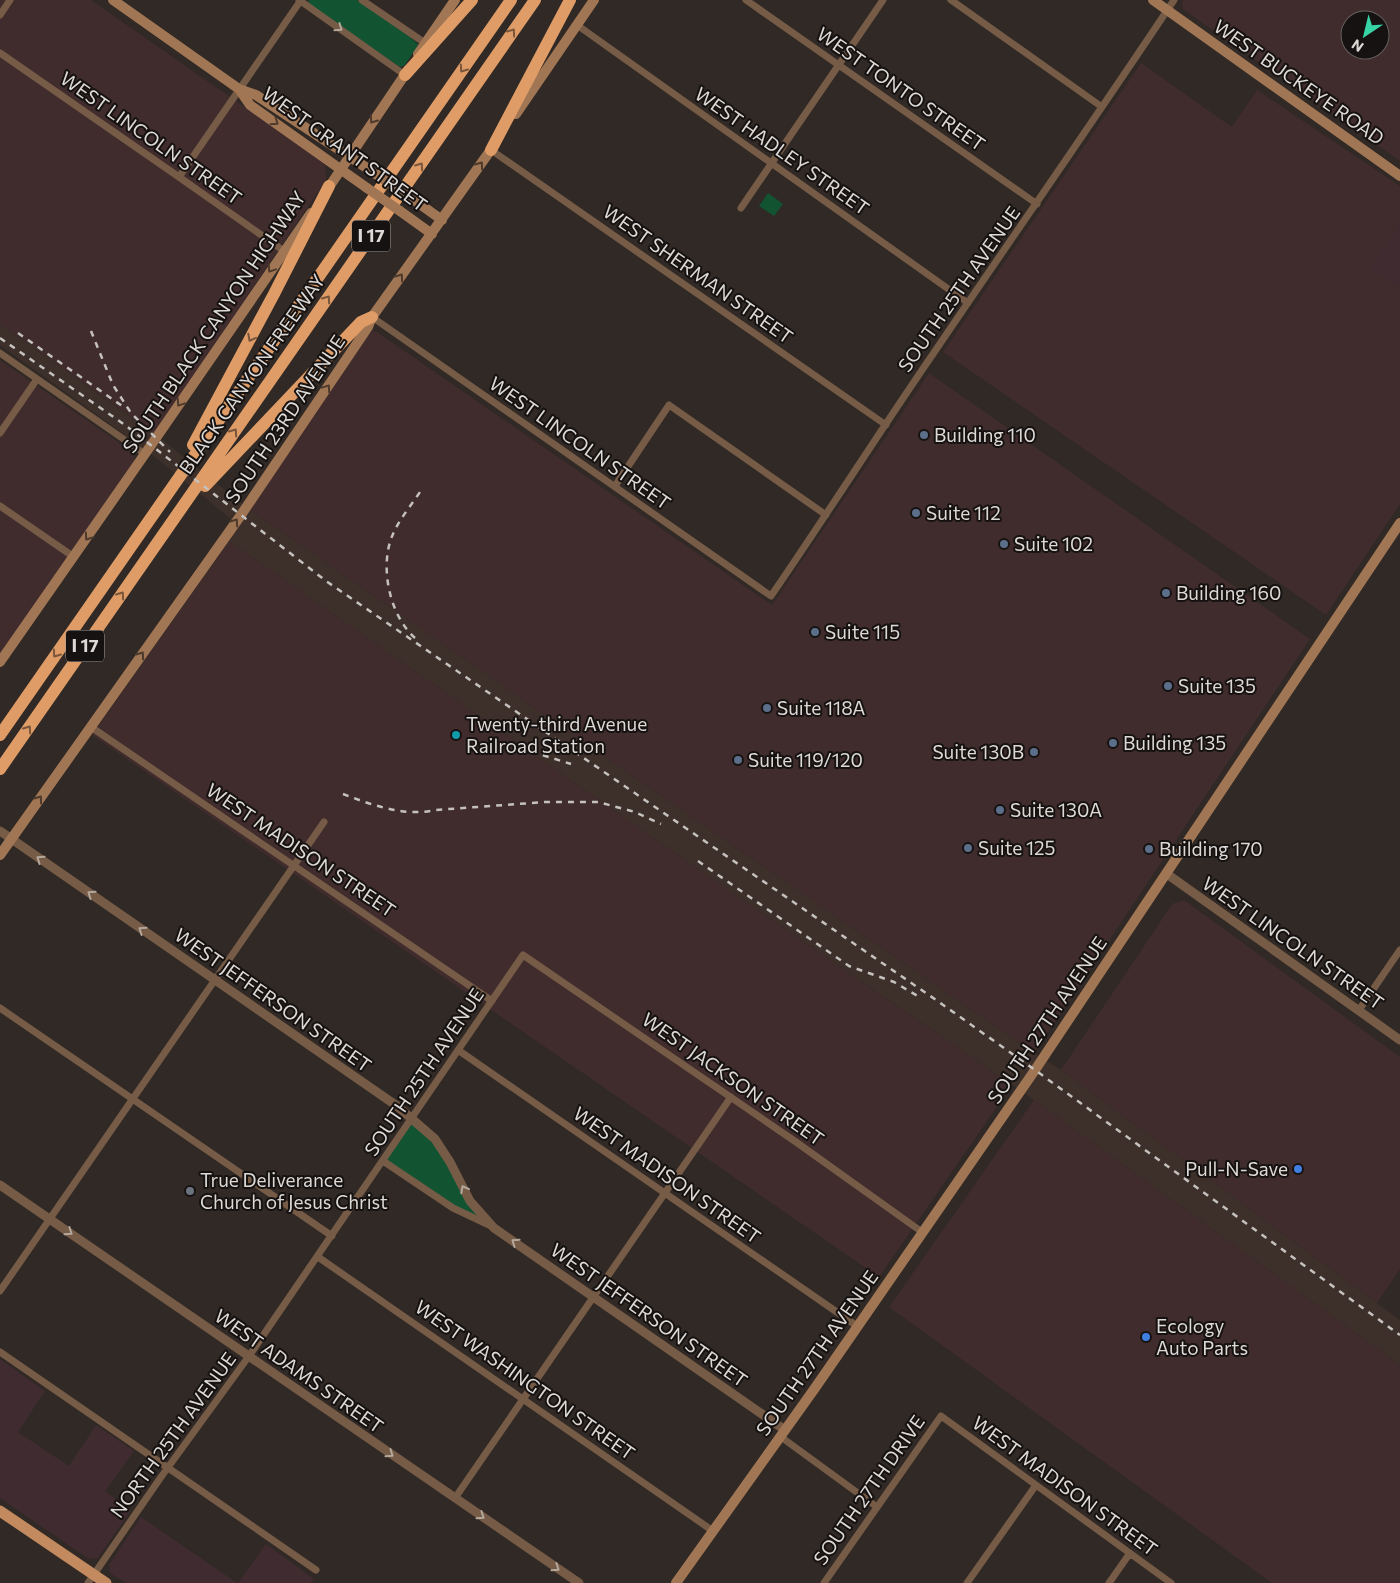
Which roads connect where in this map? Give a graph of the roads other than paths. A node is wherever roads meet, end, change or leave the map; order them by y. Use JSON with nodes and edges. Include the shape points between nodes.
{"nodes":[{"id":1,"x":10,"y":0,"type":"edge"},
{"id":2,"x":113,"y":0,"type":"edge"},
{"id":3,"x":300,"y":0,"type":"edge"},
{"id":4,"x":362,"y":0,"type":"edge"},
{"id":5,"x":455,"y":0,"type":"edge"},
{"id":6,"x":472,"y":0,"type":"edge"},
{"id":7,"x":511,"y":0,"type":"edge"},
{"id":8,"x":535,"y":0,"type":"edge"},
{"id":9,"x":570,"y":0,"type":"edge"},
{"id":10,"x":594,"y":0,"type":"edge"},
{"id":11,"x":746,"y":0,"type":"edge"},
{"id":12,"x":883,"y":0,"type":"edge"},
{"id":13,"x":951,"y":0,"type":"edge"},
{"id":14,"x":1153,"y":0,"type":"edge"},
{"id":15,"x":1174,"y":0,"type":"edge"},
{"id":16,"x":1167,"y":10,"type":"junction"},
{"id":17,"x":0,"y":15,"type":"edge"},
{"id":18,"x":577,"y":25,"type":"junction"},
{"id":19,"x":425,"y":43,"type":"junction"},
{"id":20,"x":0,"y":53,"type":"edge"},
{"id":21,"x":839,"y":66,"type":"junction"},
{"id":22,"x":405,"y":75,"type":"junction"},
{"id":23,"x":240,"y":89,"type":"junction"},
{"id":24,"x":1102,"y":107,"type":"junction"},
{"id":25,"x":491,"y":150,"type":"junction"},
{"id":26,"x":349,"y":155,"type":"junction"},
{"id":27,"x":771,"y":163,"type":"junction"},
{"id":28,"x":340,"y":168,"type":"junction"},
{"id":29,"x":180,"y":176,"type":"junction"},
{"id":30,"x":1400,"y":176,"type":"edge"},
{"id":31,"x":329,"y":186,"type":"junction"},
{"id":32,"x":1037,"y":204,"type":"junction"},
{"id":33,"x":741,"y":208,"type":"dead end"},
{"id":34,"x":442,"y":220,"type":"junction"},
{"id":35,"x":432,"y":234,"type":"junction"},
{"id":36,"x":284,"y":251,"type":"junction"},
{"id":37,"x":968,"y":303,"type":"junction"},
{"id":38,"x":372,"y":317,"type":"junction"},
{"id":39,"x":0,"y":353,"type":"edge"},
{"id":40,"x":37,"y":379,"type":"junction"},
{"id":41,"x":886,"y":425,"type":"junction"},
{"id":42,"x":0,"y":433,"type":"edge"},
{"id":43,"x":145,"y":454,"type":"junction"},
{"id":44,"x":614,"y":486,"type":"junction"},
{"id":45,"x":164,"y":499,"type":"junction"},
{"id":46,"x":0,"y":506,"type":"edge"},
{"id":47,"x":826,"y":515,"type":"junction"},
{"id":48,"x":171,"y":523,"type":"junction"},
{"id":49,"x":1400,"y":523,"type":"edge"},
{"id":50,"x":74,"y":557,"type":"junction"},
{"id":51,"x":771,"y":596,"type":"joint"},
{"id":52,"x":0,"y":662,"type":"edge"},
{"id":53,"x":91,"y":727,"type":"junction"},
{"id":54,"x":0,"y":735,"type":"edge"},
{"id":55,"x":0,"y":769,"type":"edge"},
{"id":56,"x":324,"y":822,"type":"dead end"},
{"id":57,"x":0,"y":831,"type":"edge"},
{"id":58,"x":11,"y":839,"type":"junction"},
{"id":59,"x":0,"y":855,"type":"edge"},
{"id":60,"x":294,"y":866,"type":"junction"},
{"id":61,"x":1167,"y":874,"type":"junction"},
{"id":62,"x":1400,"y":950,"type":"edge"},
{"id":63,"x":524,"y":954,"type":"joint"},
{"id":64,"x":216,"y":981,"type":"junction"},
{"id":65,"x":492,"y":1001,"type":"junction"},
{"id":66,"x":0,"y":1008,"type":"edge"},
{"id":67,"x":1360,"y":1010,"type":"junction"},
{"id":68,"x":1400,"y":1040,"type":"edge"},
{"id":69,"x":458,"y":1050,"type":"junction"},
{"id":70,"x":731,"y":1097,"type":"junction"},
{"id":71,"x":133,"y":1099,"type":"junction"},
{"id":72,"x":412,"y":1118,"type":"junction"},
{"id":73,"x":383,"y":1161,"type":"junction"},
{"id":74,"x":0,"y":1185,"type":"edge"},
{"id":75,"x":665,"y":1193,"type":"junction"},
{"id":76,"x":50,"y":1219,"type":"junction"},
{"id":77,"x":494,"y":1228,"type":"junction"},
{"id":78,"x":922,"y":1232,"type":"junction"},
{"id":79,"x":332,"y":1236,"type":"junction"},
{"id":80,"x":318,"y":1257,"type":"junction"},
{"id":81,"x":0,"y":1291,"type":"edge"},
{"id":82,"x":594,"y":1297,"type":"junction"},
{"id":83,"x":857,"y":1326,"type":"junction"},
{"id":84,"x":0,"y":1352,"type":"edge"},
{"id":85,"x":249,"y":1356,"type":"junction"},
{"id":86,"x":524,"y":1399,"type":"junction"},
{"id":87,"x":941,"y":1416,"type":"joint"},
{"id":88,"x":783,"y":1433,"type":"junction"},
{"id":89,"x":168,"y":1468,"type":"junction"},
{"id":90,"x":1036,"y":1485,"type":"junction"},
{"id":91,"x":454,"y":1498,"type":"junction"},
{"id":92,"x":877,"y":1507,"type":"junction"},
{"id":93,"x":0,"y":1511,"type":"edge"},
{"id":94,"x":713,"y":1531,"type":"junction"},
{"id":95,"x":1130,"y":1553,"type":"junction"},
{"id":96,"x":316,"y":1570,"type":"dead end"},
{"id":97,"x":91,"y":1579,"type":"edge"},
{"id":98,"x":106,"y":1583,"type":"edge"},
{"id":99,"x":579,"y":1583,"type":"edge"},
{"id":100,"x":676,"y":1583,"type":"edge"},
{"id":101,"x":824,"y":1583,"type":"edge"},
{"id":102,"x":967,"y":1583,"type":"edge"},
{"id":103,"x":1109,"y":1583,"type":"edge"},
{"id":104,"x":1171,"y":1583,"type":"edge"}],
"edges":[{"from":1,"to":17,"type":"street"},
{"from":2,"to":23,"type":"main road","name":"WEST GRANT STREET"},
{"from":3,"to":22,"type":"street","one_way":true},
{"from":3,"to":23,"type":"street"},
{"from":4,"to":19,"type":"street"},
{"from":5,"to":19,"type":"main road","name":"SOUTH BLACK CANYON HIGHWAY"},
{"from":6,"to":22,"type":"highway"},
{"from":7,"to":45,"type":"highway","name":"BLACK CANYON FREEWAY","number":"I 17","one_way":true},
{"from":48,"to":8,"type":"highway","name":"BLACK CANYON FREEWAY","number":"I 17","one_way":true},
{"from":9,"to":25,"type":"highway"},
{"from":10,"to":18,"type":"main road","name":"SOUTH 23RD AVENUE"},
{"from":11,"to":21,"type":"street","name":"WEST TONTO STREET"},
{"from":12,"to":21,"type":"street"},
{"from":13,"to":24,"type":"street"},
{"from":14,"to":16,"type":"main road","name":"WEST BUCKEYE ROAD"},
{"from":15,"to":16,"type":"street","name":"SOUTH 25TH AVENUE"},
{"from":16,"to":24,"type":"street","name":"SOUTH 25TH AVENUE"},
{"from":16,"to":30,"type":"main road","name":"WEST BUCKEYE ROAD"},
{"from":18,"to":25,"type":"main road","name":"SOUTH 23RD AVENUE"},
{"from":18,"to":27,"type":"street","name":"WEST HADLEY STREET"},
{"from":19,"to":22,"type":"main road","name":"SOUTH BLACK CANYON HIGHWAY"},
{"from":20,"to":29,"type":"street","name":"WEST LINCOLN STREET"},
{"from":21,"to":27,"type":"street"},
{"from":21,"to":32,"type":"street","name":"WEST TONTO STREET"},
{"from":22,"to":26,"type":"main road","name":"SOUTH BLACK CANYON HIGHWAY","one_way":true},
{"from":23,"to":26,"type":"main road","name":"WEST GRANT STREET","via":[[256,94]]},
{"from":23,"to":28,"type":"main road","name":"WEST GRANT STREET","one_way":true,"via":[[250,104]]},
{"from":23,"to":29,"type":"street"},
{"from":24,"to":32,"type":"street","name":"SOUTH 25TH AVENUE"},
{"from":34,"to":25,"type":"main road","name":"SOUTH 23RD AVENUE","one_way":true},
{"from":25,"to":41,"type":"street","name":"WEST SHERMAN STREET"},
{"from":26,"to":28,"type":"main road","name":"SOUTH BLACK CANYON HIGHWAY"},
{"from":26,"to":34,"type":"main road","name":"WEST GRANT STREET","bridge":true},
{"from":27,"to":33,"type":"street"},
{"from":27,"to":37,"type":"street","name":"WEST HADLEY STREET"},
{"from":28,"to":31,"type":"main road","name":"SOUTH BLACK CANYON HIGHWAY"},
{"from":28,"to":35,"type":"main road","name":"WEST GRANT STREET","bridge":true},
{"from":29,"to":36,"type":"street","name":"WEST LINCOLN STREET"},
{"from":31,"to":36,"type":"main road","name":"SOUTH BLACK CANYON HIGHWAY"},
{"from":31,"to":45,"type":"highway","one_way":true},
{"from":32,"to":37,"type":"street","name":"SOUTH 25TH AVENUE"},
{"from":34,"to":35,"type":"main road","name":"SOUTH 23RD AVENUE"},
{"from":38,"to":35,"type":"main road","name":"SOUTH 23RD AVENUE","one_way":true},
{"from":36,"to":43,"type":"main road","name":"SOUTH BLACK CANYON HIGHWAY","one_way":true},
{"from":37,"to":41,"type":"street","name":"SOUTH 25TH AVENUE"},
{"from":38,"to":44,"type":"street","name":"WEST LINCOLN STREET"},
{"from":38,"to":48,"type":"highway","via":[[360,322]]},
{"from":53,"to":38,"type":"main road","name":"SOUTH 23RD AVENUE","one_way":true,"via":[[245,508]]},
{"from":39,"to":40,"type":"street"},
{"from":40,"to":42,"type":"street"},
{"from":40,"to":43,"type":"street"},
{"from":41,"to":47,"type":"street","name":"SOUTH 25TH AVENUE"},
{"from":43,"to":50,"type":"main road","name":"SOUTH BLACK CANYON HIGHWAY","one_way":true},
{"from":44,"to":47,"type":"street","via":[[668,405]]},
{"from":44,"to":51,"type":"street","name":"WEST LINCOLN STREET"},
{"from":45,"to":54,"type":"highway","name":"BLACK CANYON FREEWAY","number":"I 17","one_way":true},
{"from":46,"to":50,"type":"street"},
{"from":47,"to":51,"type":"street","name":"SOUTH 25TH AVENUE"},
{"from":55,"to":48,"type":"highway","name":"BLACK CANYON FREEWAY","number":"I 17","one_way":true},
{"from":49,"to":61,"type":"main road","name":"SOUTH 27TH AVENUE"},
{"from":50,"to":52,"type":"main road","name":"SOUTH BLACK CANYON HIGHWAY"},
{"from":58,"to":53,"type":"main road","name":"SOUTH 23RD AVENUE","one_way":true},
{"from":53,"to":60,"type":"street","name":"WEST MADISON STREET"},
{"from":56,"to":60,"type":"street"},
{"from":57,"to":58,"type":"street","name":"WEST JEFFERSON STREET"},
{"from":58,"to":59,"type":"main road","name":"SOUTH 23RD AVENUE"},
{"from":64,"to":58,"type":"street","name":"WEST JEFFERSON STREET","one_way":true},
{"from":60,"to":64,"type":"street"},
{"from":60,"to":65,"type":"street","name":"WEST MADISON STREET"},
{"from":61,"to":67,"type":"street","name":"WEST LINCOLN STREET"},
{"from":61,"to":78,"type":"main road","name":"SOUTH 27TH AVENUE"},
{"from":62,"to":67,"type":"street"},
{"from":63,"to":65,"type":"street","name":"SOUTH 25TH AVENUE"},
{"from":63,"to":70,"type":"street","name":"WEST JACKSON STREET"},
{"from":64,"to":71,"type":"street"},
{"from":64,"to":72,"type":"street","name":"WEST JEFFERSON STREET"},
{"from":65,"to":69,"type":"street","name":"SOUTH 25TH AVENUE"},
{"from":66,"to":71,"type":"street"},
{"from":67,"to":68,"type":"street","name":"WEST LINCOLN STREET"},
{"from":69,"to":72,"type":"street","name":"SOUTH 25TH AVENUE"},
{"from":69,"to":75,"type":"street","name":"WEST MADISON STREET"},
{"from":70,"to":75,"type":"street"},
{"from":70,"to":78,"type":"street","name":"WEST JACKSON STREET"},
{"from":71,"to":76,"type":"street"},
{"from":71,"to":79,"type":"street"},
{"from":72,"to":73,"type":"street","name":"SOUTH 25TH AVENUE"},
{"from":77,"to":72,"type":"street","name":"WEST JEFFERSON STREET","one_way":true,"via":[[470,1201],[435,1139]]},
{"from":73,"to":77,"type":"street","name":"WEST JEFFERSON STREET","via":[[462,1214]]},
{"from":73,"to":79,"type":"street","name":"SOUTH 25TH AVENUE"},
{"from":74,"to":76,"type":"street","name":"WEST ADAMS STREET"},
{"from":75,"to":82,"type":"street"},
{"from":75,"to":83,"type":"street","name":"WEST MADISON STREET"},
{"from":76,"to":81,"type":"street"},
{"from":76,"to":85,"type":"street","name":"WEST ADAMS STREET","one_way":true},
{"from":82,"to":77,"type":"street","name":"WEST JEFFERSON STREET","one_way":true},
{"from":78,"to":83,"type":"main road","name":"SOUTH 27TH AVENUE"},
{"from":79,"to":80,"type":"street","name":"SOUTH 25TH AVENUE"},
{"from":80,"to":85,"type":"street","name":"NORTH 25TH AVENUE"},
{"from":80,"to":86,"type":"street","name":"WEST WASHINGTON STREET"},
{"from":82,"to":86,"type":"street"},
{"from":82,"to":88,"type":"street","name":"WEST JEFFERSON STREET"},
{"from":83,"to":88,"type":"main road","name":"SOUTH 27TH AVENUE"},
{"from":84,"to":89,"type":"street"},
{"from":85,"to":89,"type":"street","name":"NORTH 25TH AVENUE"},
{"from":85,"to":91,"type":"street","name":"WEST ADAMS STREET","one_way":true},
{"from":86,"to":91,"type":"street"},
{"from":86,"to":94,"type":"street","name":"WEST WASHINGTON STREET"},
{"from":87,"to":90,"type":"street","name":"WEST MADISON STREET"},
{"from":87,"to":92,"type":"street","name":"SOUTH 27TH DRIVE"},
{"from":88,"to":92,"type":"street","name":"WEST JEFFERSON STREET"},
{"from":88,"to":94,"type":"main road","name":"SOUTH 27TH AVENUE"},
{"from":89,"to":96,"type":"street"},
{"from":89,"to":97,"type":"street","name":"NORTH 25TH AVENUE"},
{"from":90,"to":95,"type":"street","name":"WEST MADISON STREET"},
{"from":90,"to":102,"type":"street"},
{"from":91,"to":99,"type":"street","name":"WEST ADAMS STREET","one_way":true},
{"from":92,"to":101,"type":"street","name":"SOUTH 27TH DRIVE"},
{"from":93,"to":97,"type":"main road"},
{"from":94,"to":100,"type":"main road","name":"SOUTH 27TH AVENUE"},
{"from":95,"to":103,"type":"street"},
{"from":95,"to":104,"type":"street","name":"WEST MADISON STREET"},
{"from":97,"to":98,"type":"main road"}]}
